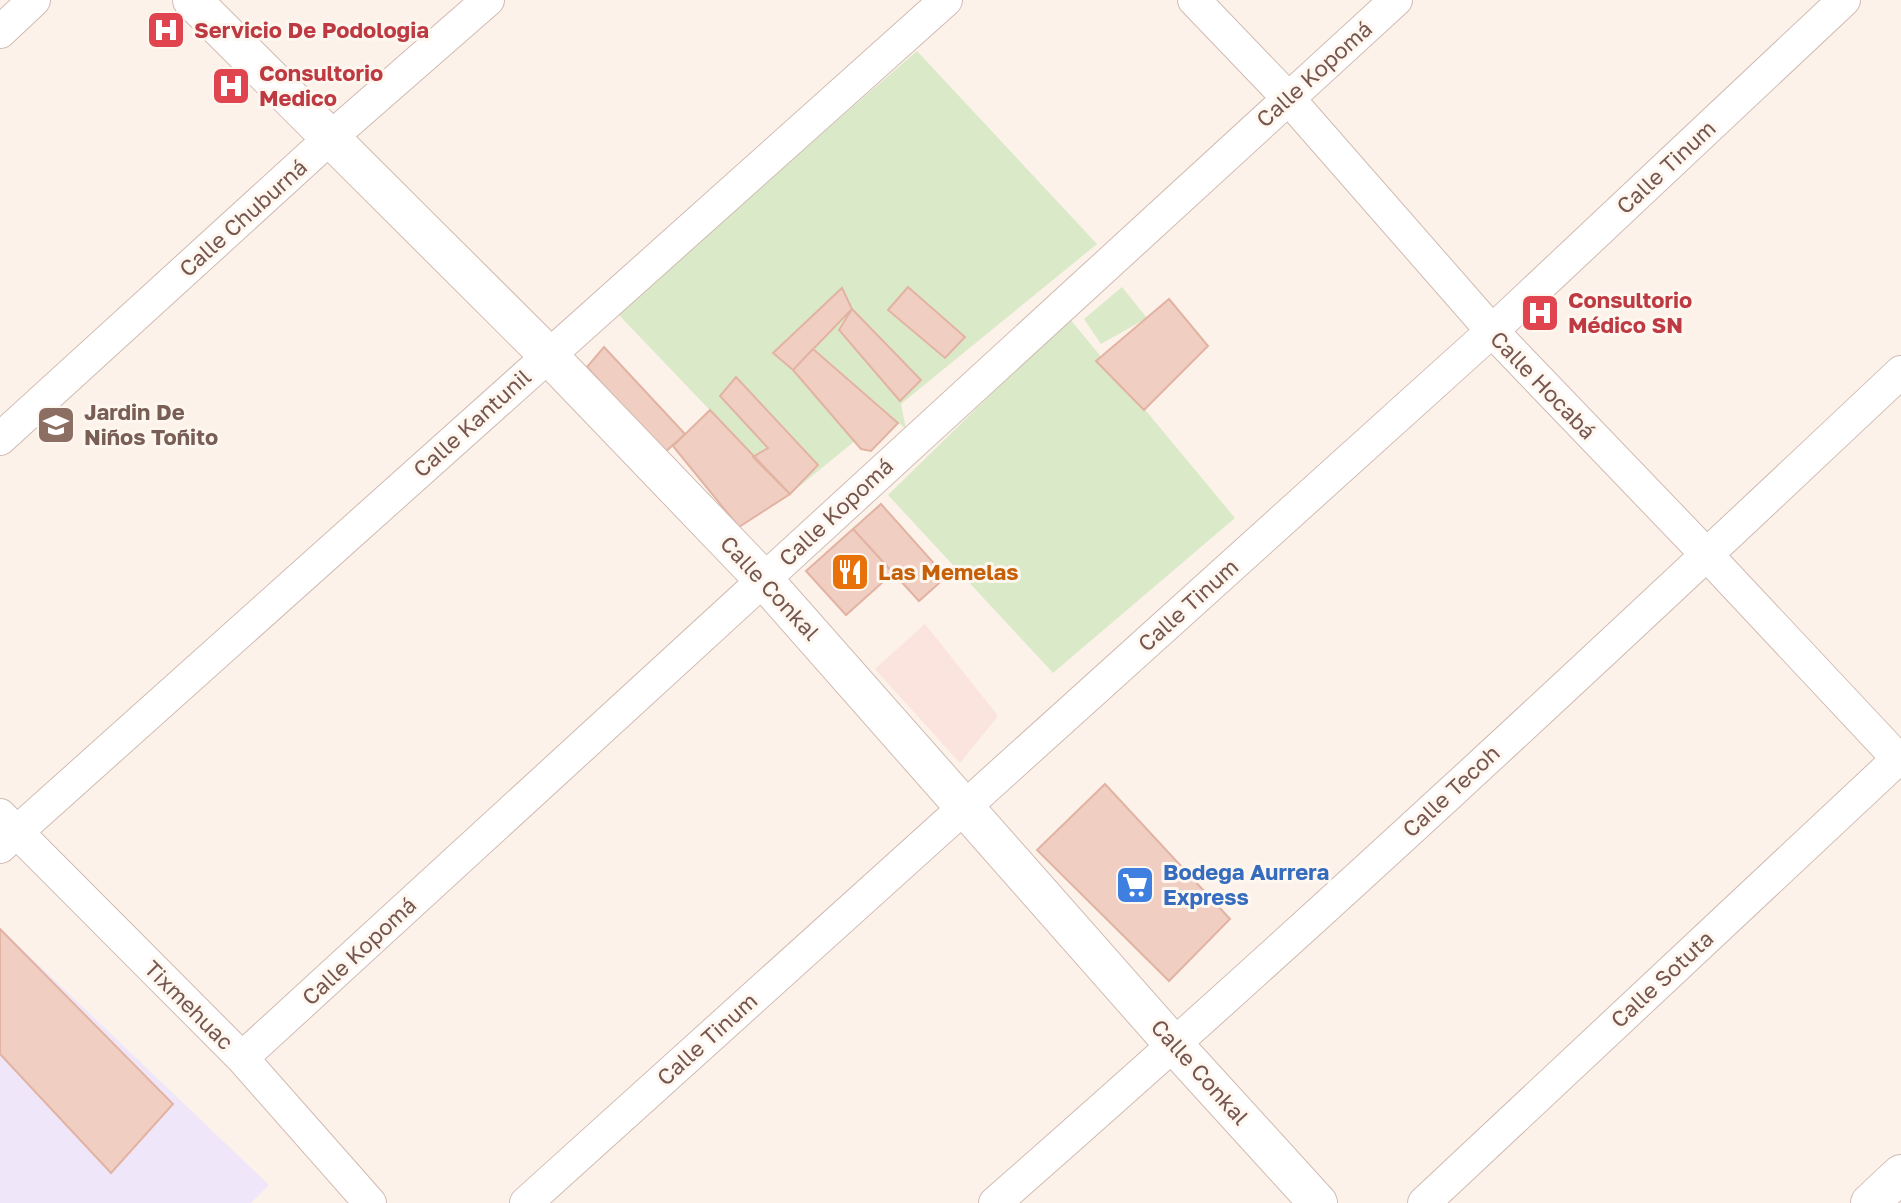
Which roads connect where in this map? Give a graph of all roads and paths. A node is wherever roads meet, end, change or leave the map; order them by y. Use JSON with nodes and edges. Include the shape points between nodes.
{"nodes":[{"id":1,"x":34,"y":0,"type":"edge"},
{"id":2,"x":192,"y":0,"type":"edge"},
{"id":3,"x":488,"y":0,"type":"edge"},
{"id":4,"x":946,"y":0,"type":"edge"},
{"id":5,"x":1194,"y":0,"type":"edge"},
{"id":6,"x":1396,"y":0,"type":"edge"},
{"id":7,"x":1844,"y":0,"type":"edge"},
{"id":8,"x":0,"y":32,"type":"edge"},
{"id":9,"x":1288,"y":98,"type":"junction"},
{"id":10,"x":329,"y":139,"type":"junction"},
{"id":11,"x":1492,"y":331,"type":"junction"},
{"id":12,"x":548,"y":355,"type":"junction"},
{"id":13,"x":1901,"y":372,"type":"edge"},
{"id":14,"x":0,"y":439,"type":"edge"},
{"id":15,"x":1707,"y":555,"type":"junction"},
{"id":16,"x":763,"y":579,"type":"junction"},
{"id":17,"x":1900,"y":759,"type":"edge"},
{"id":18,"x":965,"y":805,"type":"junction"},
{"id":19,"x":6,"y":831,"type":"edge"},
{"id":20,"x":1175,"y":1046,"type":"junction"},
{"id":21,"x":242,"y":1058,"type":"junction"},
{"id":22,"x":1901,"y":1174,"type":"edge"},
{"id":23,"x":370,"y":1203,"type":"edge"},
{"id":24,"x":526,"y":1203,"type":"edge"},
{"id":25,"x":995,"y":1203,"type":"edge"},
{"id":26,"x":1318,"y":1203,"type":"edge"},
{"id":27,"x":1424,"y":1203,"type":"edge"},
{"id":28,"x":1870,"y":1203,"type":"edge"}],
"edges":[{"from":1,"to":8,"type":"street"},
{"from":2,"to":10,"type":"street","name":"Calle Conkal"},
{"from":3,"to":10,"type":"street","name":"Calle Chuburná"},
{"from":4,"to":12,"type":"street","name":"Calle Kantunil"},
{"from":5,"to":9,"type":"street","name":"Calle Hocabá"},
{"from":6,"to":9,"type":"street","name":"Calle Kopomá"},
{"from":7,"to":11,"type":"street","name":"Calle Tinum"},
{"from":9,"to":11,"type":"street","name":"Calle Hocabá"},
{"from":9,"to":16,"type":"street","name":"Calle Kopomá"},
{"from":10,"to":12,"type":"street","name":"Calle Conkal"},
{"from":10,"to":14,"type":"street","name":"Calle Chuburná"},
{"from":11,"to":15,"type":"street","name":"Calle Hocabá"},
{"from":11,"to":18,"type":"street","name":"Calle Tinum"},
{"from":12,"to":16,"type":"street","name":"Calle Conkal"},
{"from":12,"to":19,"type":"street","name":"Calle Kantunil"},
{"from":13,"to":15,"type":"street","name":"Calle Tecoh"},
{"from":15,"to":17,"type":"street","name":"Calle Hocabá"},
{"from":15,"to":20,"type":"street","name":"Calle Tecoh"},
{"from":16,"to":18,"type":"street","name":"Calle Conkal"},
{"from":16,"to":21,"type":"street","name":"Calle Kopomá"},
{"from":17,"to":27,"type":"street","name":"Calle Sotuta"},
{"from":18,"to":20,"type":"street","name":"Calle Conkal"},
{"from":18,"to":24,"type":"street","name":"Calle Tinum"},
{"from":19,"to":21,"type":"street","name":"Tixmehuac"},
{"from":20,"to":25,"type":"street","name":"Calle Tecoh"},
{"from":20,"to":26,"type":"street","name":"Calle Conkal"},
{"from":21,"to":23,"type":"street","name":"Tixmehuac"},
{"from":22,"to":28,"type":"street"}]}
